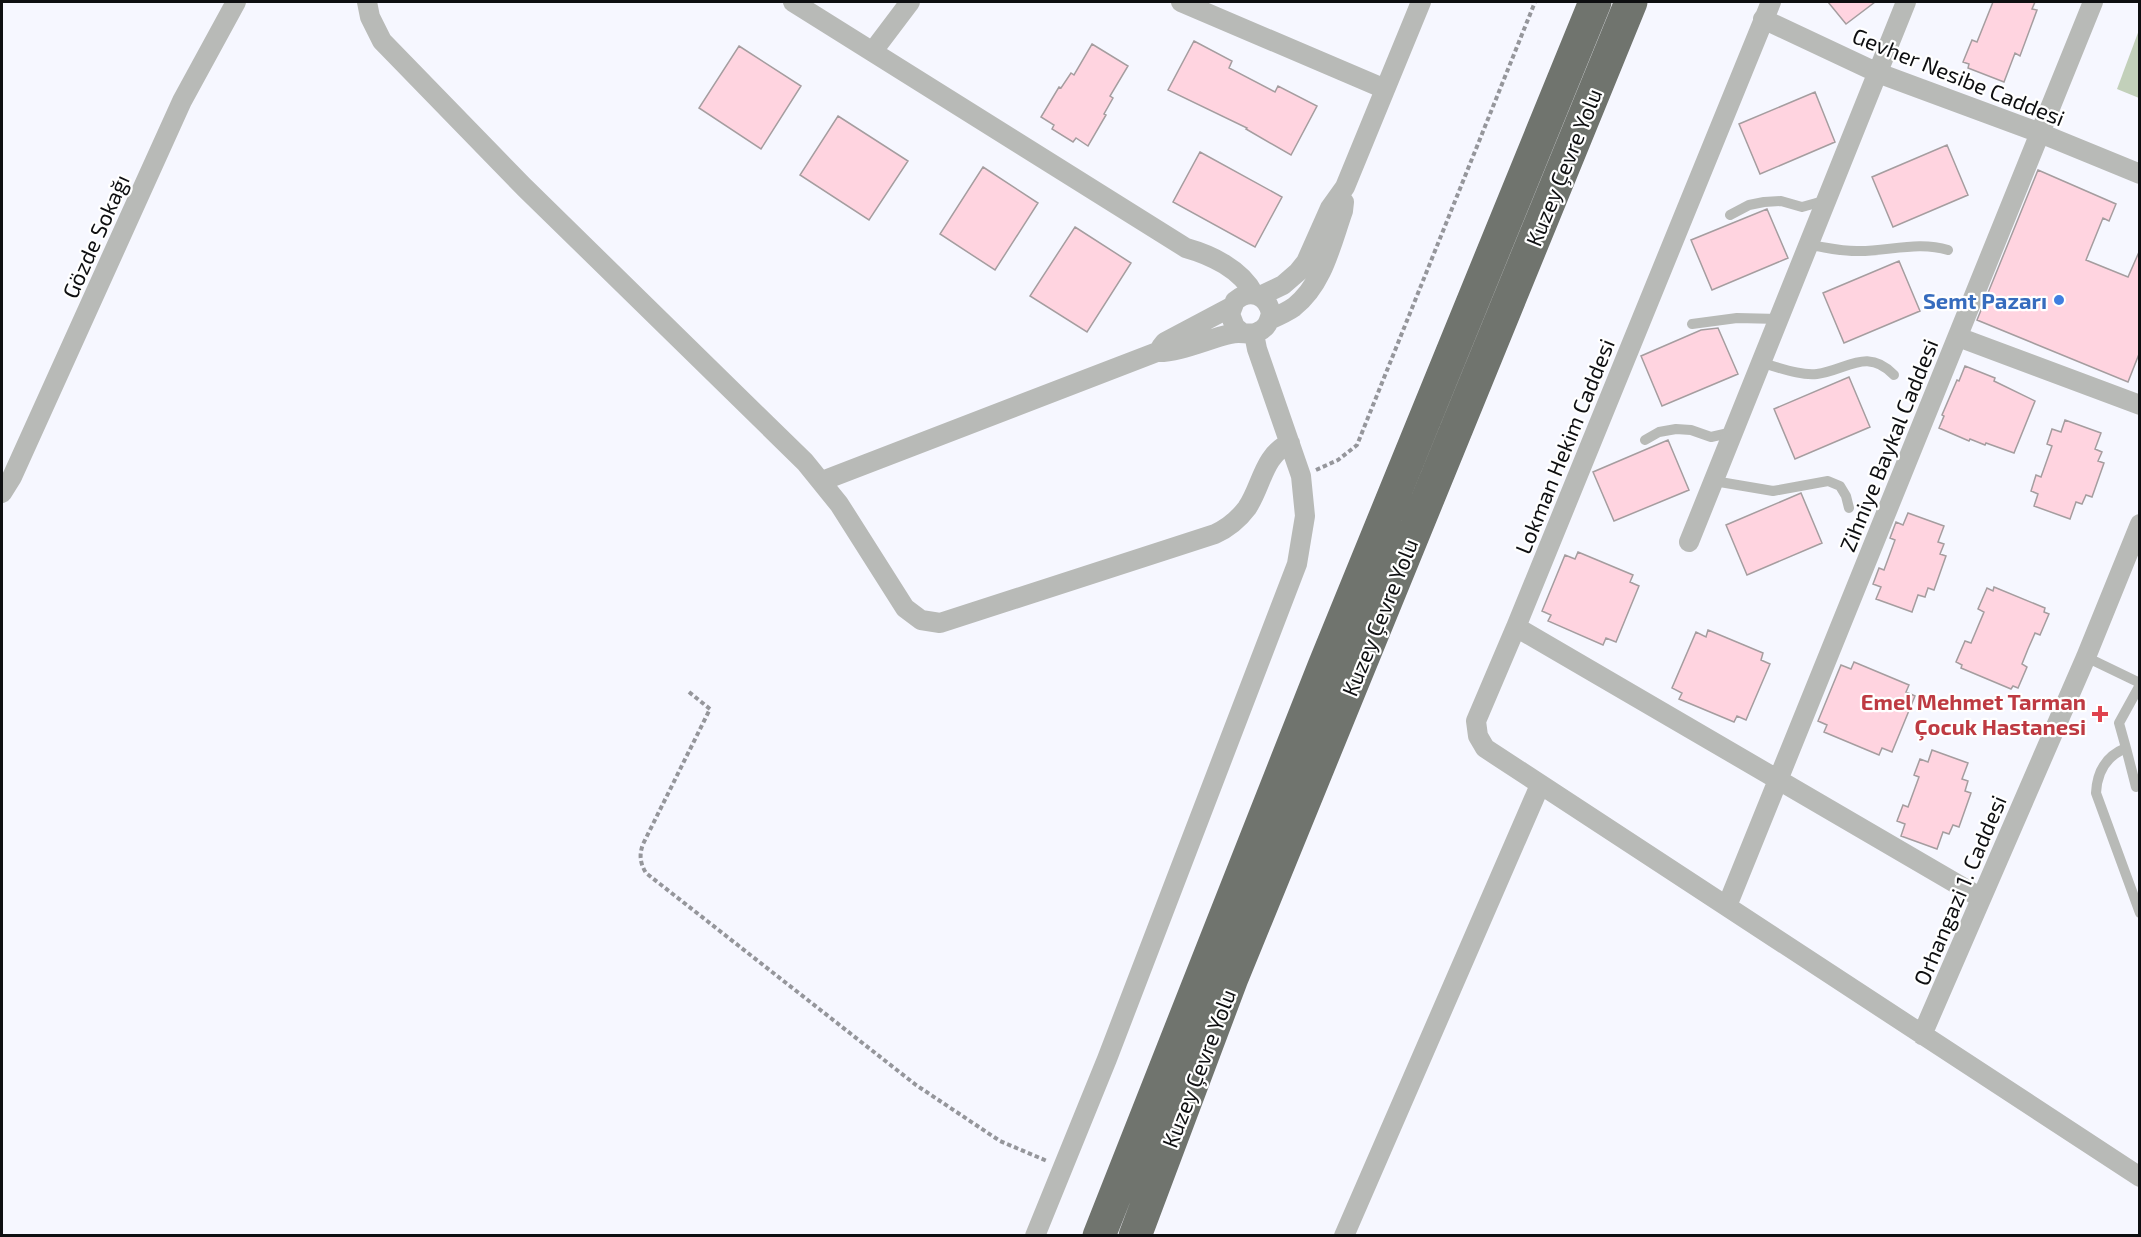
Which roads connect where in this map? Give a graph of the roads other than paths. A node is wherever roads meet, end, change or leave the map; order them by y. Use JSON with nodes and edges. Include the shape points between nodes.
{"nodes":[{"id":1,"x":236,"y":2,"type":"edge"},
{"id":2,"x":367,"y":2,"type":"edge"},
{"id":3,"x":793,"y":2,"type":"edge"},
{"id":4,"x":910,"y":2,"type":"edge"},
{"id":5,"x":1181,"y":2,"type":"edge"},
{"id":6,"x":1421,"y":2,"type":"edge"},
{"id":7,"x":1595,"y":2,"type":"edge"},
{"id":8,"x":1631,"y":2,"type":"edge"},
{"id":9,"x":1906,"y":2,"type":"edge"},
{"id":10,"x":2093,"y":2,"type":"edge"},
{"id":11,"x":1767,"y":10,"type":"edge"},
{"id":12,"x":873,"y":51,"type":"junction"},
{"id":13,"x":1878,"y":73,"type":"junction"},
{"id":14,"x":1385,"y":88,"type":"junction"},
{"id":15,"x":2040,"y":133,"type":"junction"},
{"id":16,"x":2139,"y":174,"type":"edge"},
{"id":17,"x":1346,"y":187,"type":"junction"},
{"id":18,"x":1827,"y":200,"type":"junction"},
{"id":19,"x":1730,"y":215,"type":"dead end"},
{"id":20,"x":1809,"y":245,"type":"junction"},
{"id":21,"x":1186,"y":249,"type":"junction"},
{"id":22,"x":1948,"y":250,"type":"dead end"},
{"id":23,"x":1257,"y":295,"type":"junction"},
{"id":24,"x":1233,"y":304,"type":"junction"},
{"id":25,"x":1779,"y":319,"type":"junction"},
{"id":26,"x":1269,"y":320,"type":"junction"},
{"id":27,"x":1692,"y":324,"type":"dead end"},
{"id":28,"x":1247,"y":333,"type":"junction"},
{"id":29,"x":1958,"y":337,"type":"junction"},
{"id":30,"x":1157,"y":352,"type":"junction"},
{"id":31,"x":1762,"y":363,"type":"junction"},
{"id":32,"x":1894,"y":375,"type":"dead end"},
{"id":33,"x":2139,"y":405,"type":"edge"},
{"id":34,"x":1734,"y":432,"type":"junction"},
{"id":35,"x":1645,"y":440,"type":"dead end"},
{"id":36,"x":1290,"y":443,"type":"junction"},
{"id":37,"x":822,"y":481,"type":"junction"},
{"id":38,"x":1714,"y":481,"type":"junction"},
{"id":39,"x":2,"y":493,"type":"edge"},
{"id":40,"x":1849,"y":508,"type":"dead end"},
{"id":41,"x":2139,"y":524,"type":"edge"},
{"id":42,"x":1689,"y":542,"type":"dead end"},
{"id":43,"x":1516,"y":627,"type":"junction"},
{"id":44,"x":2086,"y":657,"type":"junction"},
{"id":45,"x":2139,"y":684,"type":"edge"},
{"id":46,"x":2126,"y":748,"type":"junction"},
{"id":47,"x":1779,"y":779,"type":"junction"},
{"id":48,"x":1540,"y":785,"type":"junction"},
{"id":49,"x":2136,"y":787,"type":"dead end"},
{"id":50,"x":1981,"y":898,"type":"junction"},
{"id":51,"x":1727,"y":906,"type":"junction"},
{"id":52,"x":2139,"y":913,"type":"edge"},
{"id":53,"x":1922,"y":1035,"type":"junction"},
{"id":54,"x":2139,"y":1177,"type":"edge"},
{"id":55,"x":1035,"y":1236,"type":"edge"},
{"id":56,"x":1099,"y":1236,"type":"edge"},
{"id":57,"x":1135,"y":1236,"type":"edge"},
{"id":58,"x":1344,"y":1236,"type":"edge"}],
"edges":[{"from":1,"to":39,"type":"street","name":"Gözde Sokağı","via":[[182,101]]},
{"from":2,"to":37,"type":"street","via":[[382,41]]},
{"from":3,"to":12,"type":"street"},
{"from":4,"to":12,"type":"street"},
{"from":5,"to":14,"type":"street"},
{"from":6,"to":14,"type":"street"},
{"from":7,"to":56,"type":"highway","name":"Kuzey Çevre Yolu","via":[[1324,666]]},
{"from":8,"to":57,"type":"highway","name":"Kuzey Çevre Yolu","via":[[1232,978]]},
{"from":9,"to":13,"type":"street"},
{"from":10,"to":15,"type":"street","name":"Zihniye Baykal Caddesi"},
{"from":11,"to":13,"type":"street","name":"Gevher Nesibe Caddesi"},
{"from":11,"to":43,"type":"street","name":"Lokman Hekim Caddesi"},
{"from":12,"to":21,"type":"street"},
{"from":13,"to":15,"type":"street","name":"Gevher Nesibe Caddesi"},
{"from":13,"to":18,"type":"street"},
{"from":14,"to":17,"type":"street"},
{"from":15,"to":16,"type":"street","name":"Gevher Nesibe Caddesi"},
{"from":15,"to":29,"type":"street","name":"Zihniye Baykal Caddesi"},
{"from":17,"to":23,"type":"street","via":[[1330,208],[1298,272],[1283,285]]},
{"from":17,"to":26,"type":"street","via":[[1343,212],[1316,281],[1292,309]]},
{"from":18,"to":19,"type":"lane","via":[[1802,207],[1781,201],[1764,202]]},
{"from":18,"to":20,"type":"street"},
{"from":20,"to":22,"type":"lane","via":[[1856,252],[1898,246]]},
{"from":20,"to":25,"type":"street"},
{"from":21,"to":23,"type":"street","via":[[1204,253],[1239,274]]},
{"from":21,"to":24,"type":"street","via":[[1197,263],[1227,284]]},
{"from":23,"to":24,"type":"street","via":[[1240,296]]},
{"from":23,"to":26,"type":"street","via":[[1269,307]]},
{"from":24,"to":28,"type":"street","via":[[1231,321]]},
{"from":24,"to":30,"type":"street","via":[[1165,342]]},
{"from":25,"to":27,"type":"lane","via":[[1737,318]]},
{"from":25,"to":31,"type":"street"},
{"from":26,"to":28,"type":"street","via":[[1266,327]]},
{"from":28,"to":30,"type":"street","via":[[1169,353]]},
{"from":28,"to":36,"type":"street","via":[[1257,349]]},
{"from":29,"to":33,"type":"street"},
{"from":29,"to":47,"type":"street","name":"Zihniye Baykal Caddesi"},
{"from":30,"to":37,"type":"street"},
{"from":31,"to":32,"type":"lane","via":[[1816,374],[1872,361]]},
{"from":31,"to":34,"type":"street"},
{"from":34,"to":35,"type":"lane","via":[[1711,437],[1676,429]]},
{"from":34,"to":38,"type":"street"},
{"from":36,"to":37,"type":"street","via":[[1273,454],[1239,518],[1215,534],[940,623],[921,620],[905,608]]},
{"from":36,"to":55,"type":"street","via":[[1301,476],[1305,516],[1297,564]]},
{"from":38,"to":40,"type":"lane","via":[[1773,491],[1828,481],[1840,486]]},
{"from":38,"to":42,"type":"street"},
{"from":41,"to":44,"type":"street","name":"Orhangazi 1. Caddesi"},
{"from":43,"to":47,"type":"street"},
{"from":43,"to":48,"type":"street","name":"Lokman Hekim Caddesi","via":[[1476,728],[1485,748]]},
{"from":44,"to":45,"type":"lane"},
{"from":44,"to":50,"type":"street","name":"Orhangazi 1. Caddesi"},
{"from":45,"to":46,"type":"lane","via":[[2120,723]]},
{"from":46,"to":49,"type":"lane"},
{"from":46,"to":52,"type":"lane","via":[[2102,767],[2096,793]]},
{"from":47,"to":50,"type":"street"},
{"from":47,"to":51,"type":"street","name":"Zihniye Baykal Caddesi"},
{"from":48,"to":51,"type":"street","name":"Lokman Hekim Caddesi"},
{"from":48,"to":58,"type":"street"},
{"from":50,"to":53,"type":"street","name":"Orhangazi 1. Caddesi"},
{"from":51,"to":53,"type":"street","name":"Lokman Hekim Caddesi"},
{"from":53,"to":54,"type":"street"}]}
